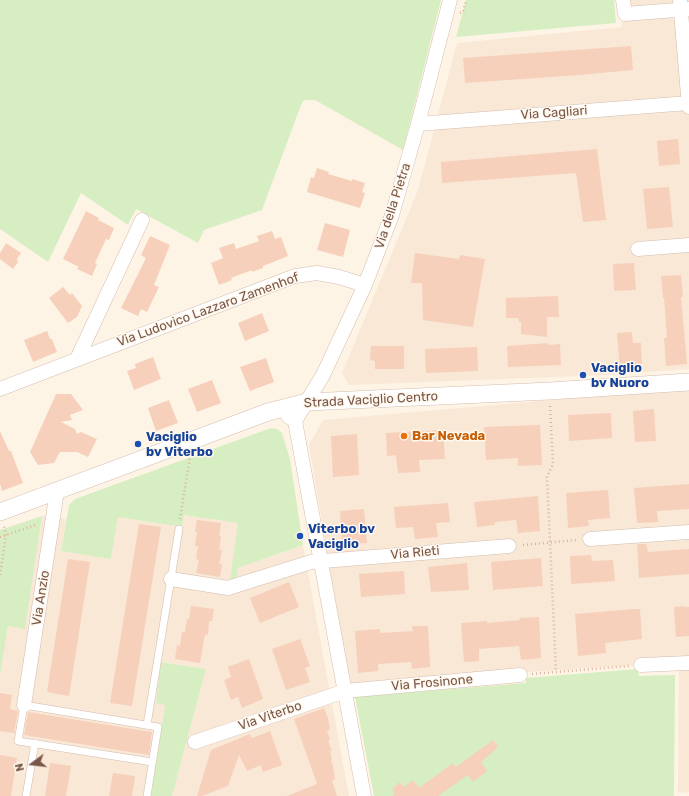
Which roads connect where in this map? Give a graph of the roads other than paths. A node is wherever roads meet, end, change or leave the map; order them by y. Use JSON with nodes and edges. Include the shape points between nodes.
{"nodes":[{"id":1,"x":450,"y":0,"type":"edge"},
{"id":2,"x":623,"y":0,"type":"edge"},
{"id":3,"x":684,"y":6,"type":"edge"},
{"id":4,"x":689,"y":103,"type":"edge"},
{"id":5,"x":689,"y":107,"type":"edge"},
{"id":6,"x":418,"y":124,"type":"junction"},
{"id":7,"x":142,"y":220,"type":"dead end"},
{"id":8,"x":689,"y":245,"type":"edge"},
{"id":9,"x":638,"y":249,"type":"dead end"},
{"id":10,"x":365,"y":285,"type":"junction"},
{"id":11,"x":77,"y":359,"type":"junction"},
{"id":12,"x":689,"y":382,"type":"edge"},
{"id":13,"x":0,"y":389,"type":"edge"},
{"id":14,"x":307,"y":402,"type":"junction"},
{"id":15,"x":281,"y":408,"type":"junction"},
{"id":16,"x":295,"y":422,"type":"junction"},
{"id":17,"x":57,"y":491,"type":"junction"},
{"id":18,"x":1,"y":516,"type":"edge"},
{"id":19,"x":179,"y":530,"type":"road end"},
{"id":20,"x":689,"y":532,"type":"edge"},
{"id":21,"x":590,"y":539,"type":"road end"},
{"id":22,"x":509,"y":546,"type":"road end"},
{"id":23,"x":321,"y":561,"type":"junction"},
{"id":24,"x":171,"y":579,"type":"junction"},
{"id":25,"x":689,"y":663,"type":"edge"},
{"id":26,"x":641,"y":665,"type":"road end"},
{"id":27,"x":520,"y":674,"type":"road end"},
{"id":28,"x":345,"y":691,"type":"junction"},
{"id":29,"x":24,"y":705,"type":"junction"},
{"id":30,"x":147,"y":725,"type":"junction"},
{"id":31,"x":195,"y":742,"type":"dead end"},
{"id":32,"x":35,"y":743,"type":"junction"},
{"id":33,"x":152,"y":762,"type":"junction"},
{"id":34,"x":26,"y":796,"type":"edge"},
{"id":35,"x":147,"y":796,"type":"edge"},
{"id":36,"x":364,"y":796,"type":"edge"}],
"edges":[{"from":1,"to":6,"type":"street","name":"Via della Pietra"},
{"from":2,"to":3,"type":"street","via":[[625,14]]},
{"from":3,"to":4,"type":"street"},
{"from":4,"to":5,"type":"street"},
{"from":4,"to":6,"type":"street","name":"Via Cagliari"},
{"from":6,"to":10,"type":"street","name":"Via della Pietra","via":[[392,215]]},
{"from":7,"to":11,"type":"street"},
{"from":8,"to":9,"type":"street"},
{"from":10,"to":11,"type":"street","name":"Via Ludovico Lazzaro Zamenhof","via":[[339,277],[317,273],[305,274]]},
{"from":10,"to":14,"type":"street","name":"Via della Pietra","via":[[323,375]]},
{"from":11,"to":13,"type":"street","name":"Via Ludovico Lazzaro Zamenhof"},
{"from":12,"to":14,"type":"street","name":"Strada Vaciglio Centro"},
{"from":14,"to":15,"type":"street","name":"Strada Vaciglio Centro"},
{"from":14,"to":16,"type":"street"},
{"from":15,"to":16,"type":"street"},
{"from":15,"to":17,"type":"street","name":"Strada Vaciglio Centro"},
{"from":16,"to":23,"type":"street"},
{"from":17,"to":18,"type":"street","name":"Strada Vaciglio Centro"},
{"from":17,"to":29,"type":"street","name":"Via Anzio"},
{"from":19,"to":24,"type":"lane"},
{"from":20,"to":21,"type":"street"},
{"from":22,"to":23,"type":"street","name":"Via Rieti"},
{"from":23,"to":24,"type":"street","via":[[310,562],[228,588]]},
{"from":23,"to":28,"type":"street"},
{"from":24,"to":30,"type":"lane"},
{"from":25,"to":26,"type":"street"},
{"from":27,"to":28,"type":"street","name":"Via Frosinone"},
{"from":28,"to":31,"type":"street","name":"Via Viterbo"},
{"from":28,"to":36,"type":"street"},
{"from":29,"to":30,"type":"lane"},
{"from":29,"to":32,"type":"lane","name":"Via Anzio","via":[[18,740]]},
{"from":30,"to":33,"type":"lane","via":[[158,727]]},
{"from":32,"to":33,"type":"lane","name":"Via Anzio"},
{"from":32,"to":34,"type":"lane"},
{"from":33,"to":35,"type":"lane"}]}
